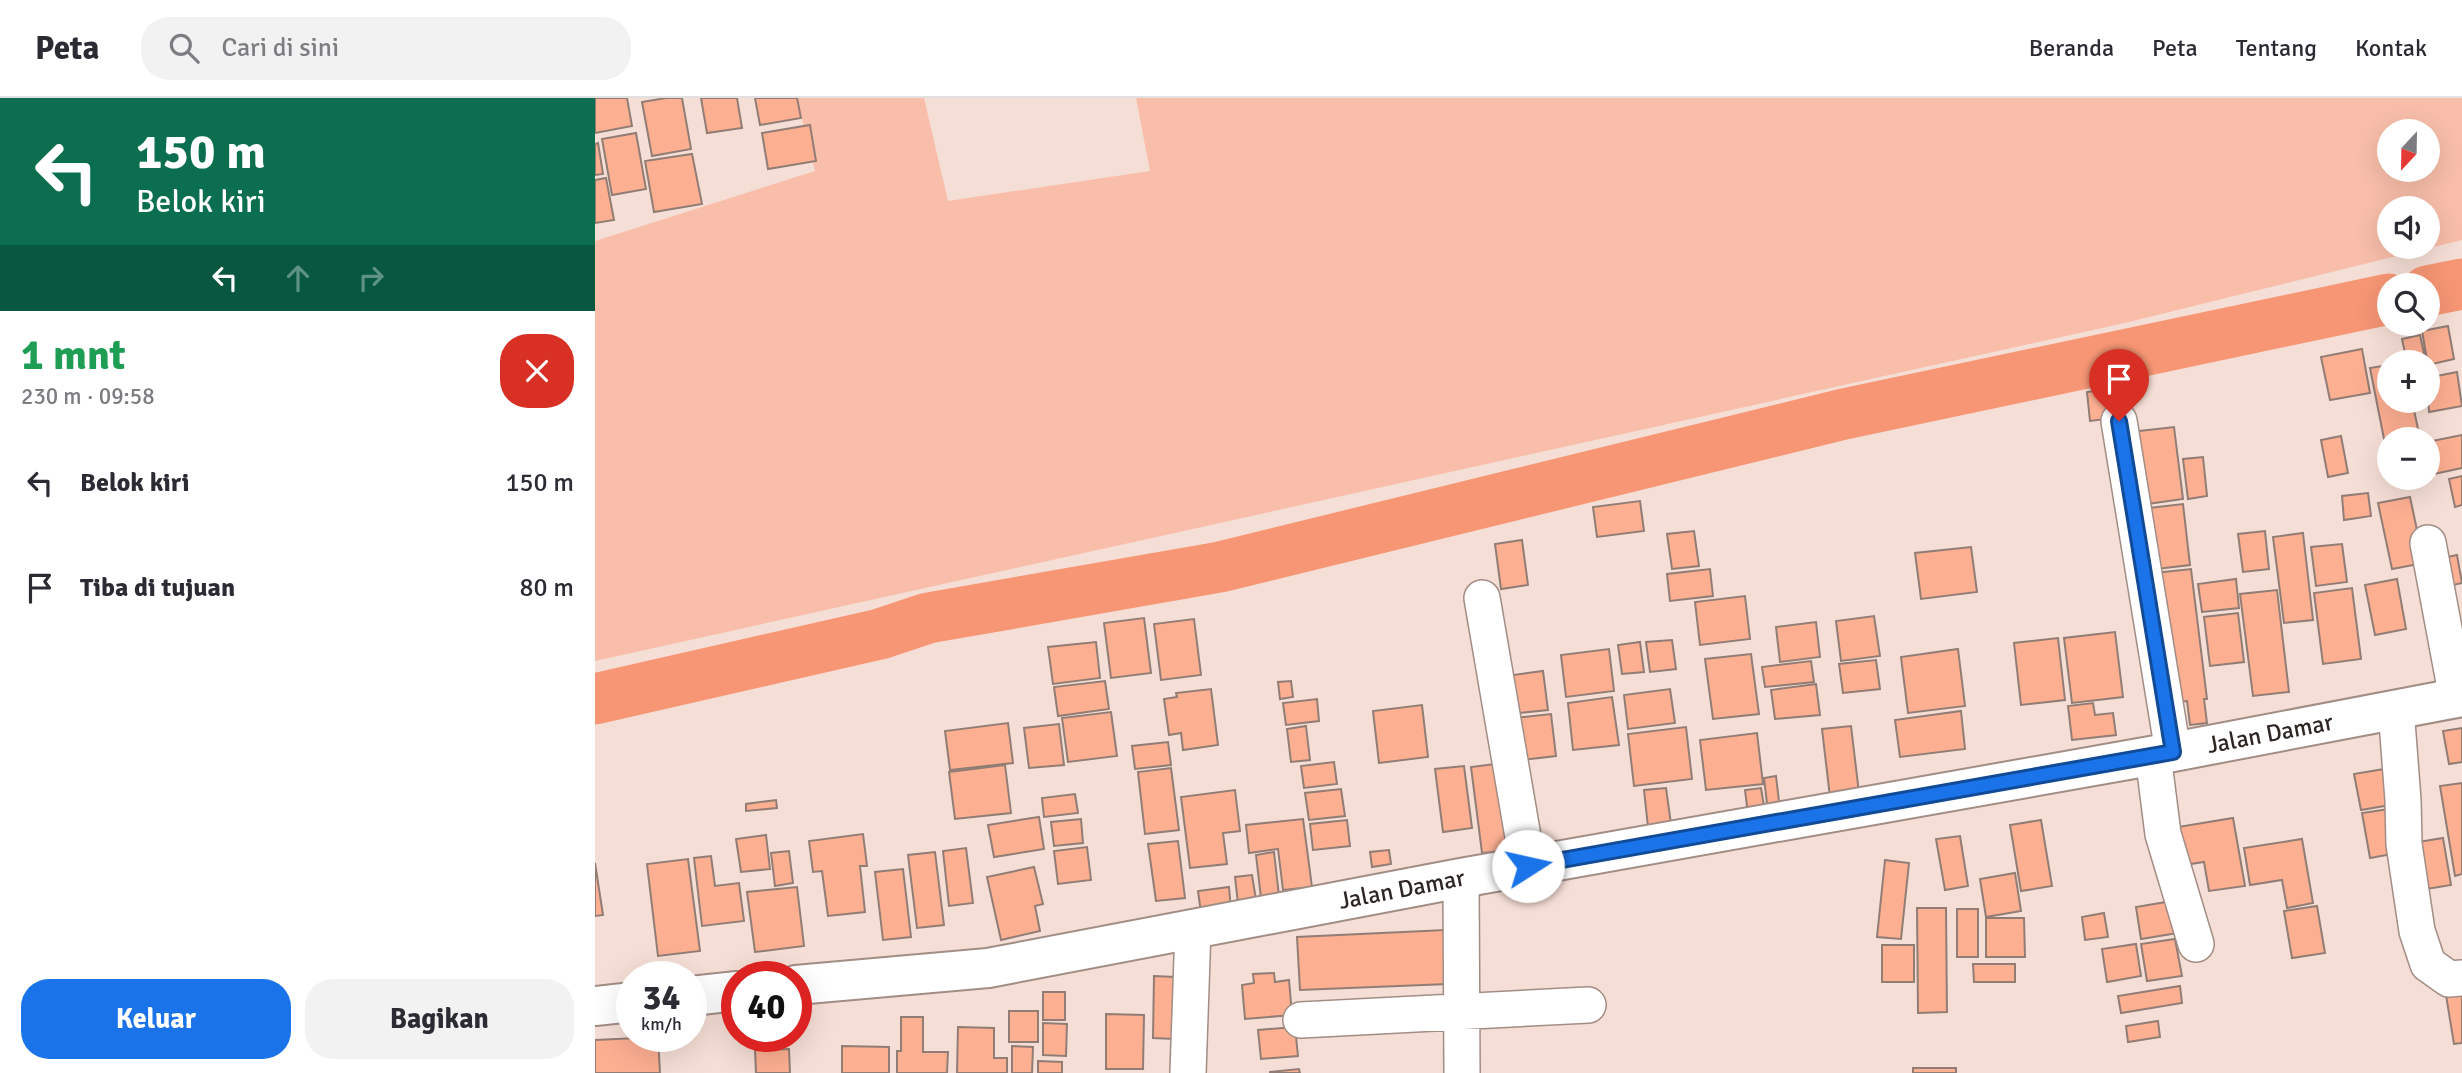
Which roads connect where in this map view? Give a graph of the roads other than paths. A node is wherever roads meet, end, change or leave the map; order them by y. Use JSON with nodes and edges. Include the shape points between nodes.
{"nodes":[{"id":1,"x":2119,"y":421,"type":"dead end"},
{"id":2,"x":2428,"y":543,"type":"dead end"},
{"id":3,"x":1482,"y":598,"type":"dead end"},
{"id":4,"x":2459,"y":697,"type":"edge"},
{"id":5,"x":2396,"y":709,"type":"junction"},
{"id":6,"x":2163,"y":754,"type":"junction"},
{"id":7,"x":1528,"y":866,"type":"junction"},
{"id":8,"x":1461,"y":878,"type":"junction"},
{"id":9,"x":1193,"y":929,"type":"junction"},
{"id":10,"x":2196,"y":944,"type":"dead end"},
{"id":11,"x":2462,"y":978,"type":"edge"},
{"id":12,"x":812,"y":984,"type":"edge"},
{"id":13,"x":616,"y":1004,"type":"edge"},
{"id":14,"x":1588,"y":1005,"type":"dead end"},
{"id":15,"x":595,"y":1006,"type":"edge"},
{"id":16,"x":1461,"y":1011,"type":"junction"},
{"id":17,"x":1301,"y":1020,"type":"dead end"},
{"id":18,"x":1188,"y":1073,"type":"edge"},
{"id":19,"x":1462,"y":1073,"type":"edge"}],
"edges":[{"from":1,"to":6,"type":"street"},
{"from":2,"to":4,"type":"street"},
{"from":3,"to":7,"type":"street"},
{"from":4,"to":5,"type":"street","name":"Jalan Damar"},
{"from":5,"to":6,"type":"street","name":"Jalan Damar"},
{"from":5,"to":11,"type":"street","via":[[2404,844],[2417,932],[2428,964],[2449,979]]},
{"from":6,"to":7,"type":"street","name":"Jalan Damar"},
{"from":6,"to":10,"type":"street","via":[[2163,834]]},
{"from":7,"to":8,"type":"street","name":"Jalan Damar"},
{"from":8,"to":9,"type":"street","name":"Jalan Damar"},
{"from":8,"to":16,"type":"street"},
{"from":9,"to":12,"type":"street","name":"Jalan Damar","via":[[988,968]]},
{"from":9,"to":18,"type":"street"},
{"from":13,"to":15,"type":"street"},
{"from":14,"to":16,"type":"street"},
{"from":16,"to":17,"type":"street"},
{"from":16,"to":19,"type":"street"}]}
